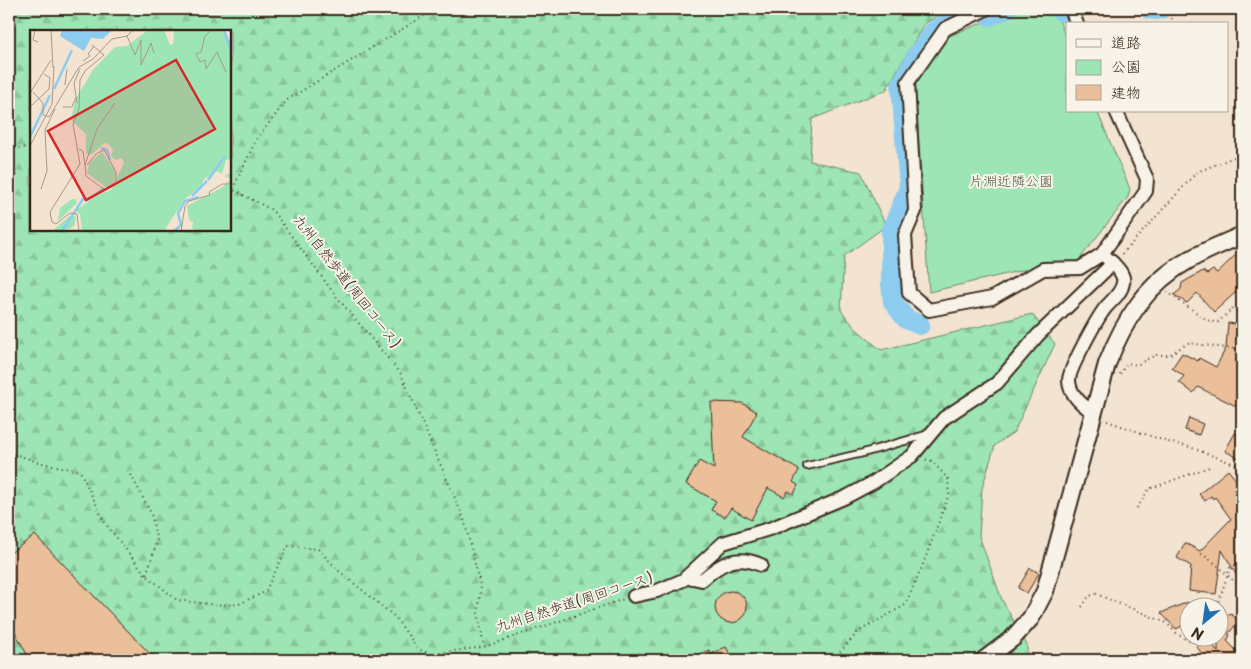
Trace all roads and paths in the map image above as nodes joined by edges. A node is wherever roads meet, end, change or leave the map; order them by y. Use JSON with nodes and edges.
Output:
{"nodes":[{"id":1,"x":435,"y":9,"type":"edge"},
{"id":2,"x":928,"y":9,"type":"edge"},
{"id":3,"x":946,"y":9,"type":"edge"},
{"id":4,"x":986,"y":9,"type":"edge"},
{"id":5,"x":1071,"y":9,"type":"edge"},
{"id":6,"x":1168,"y":9,"type":"edge"},
{"id":7,"x":1076,"y":22,"type":"edge"},
{"id":8,"x":1173,"y":22,"type":"edge"},
{"id":9,"x":1116,"y":112,"type":"edge"},
{"id":10,"x":30,"y":146,"type":"edge"},
{"id":11,"x":9,"y":147,"type":"edge"},
{"id":12,"x":1242,"y":154,"type":"edge"},
{"id":13,"x":231,"y":189,"type":"edge"},
{"id":14,"x":1242,"y":235,"type":"edge"},
{"id":15,"x":1102,"y":254,"type":"junction"},
{"id":16,"x":1113,"y":263,"type":"junction"},
{"id":17,"x":1161,"y":279,"type":"junction"},
{"id":18,"x":1242,"y":306,"type":"edge"},
{"id":19,"x":1242,"y":350,"type":"edge"},
{"id":20,"x":1118,"y":377,"type":"dead end"},
{"id":21,"x":1100,"y":417,"type":"junction"},
{"id":22,"x":932,"y":432,"type":"junction"},
{"id":23,"x":9,"y":452,"type":"edge"},
{"id":24,"x":912,"y":456,"type":"junction"},
{"id":25,"x":807,"y":466,"type":"dead end"},
{"id":26,"x":1212,"y":466,"type":"dead end"},
{"id":27,"x":1242,"y":467,"type":"edge"},
{"id":28,"x":131,"y":475,"type":"dead end"},
{"id":29,"x":1137,"y":508,"type":"dead end"},
{"id":30,"x":1201,"y":554,"type":"dead end"},
{"id":31,"x":1242,"y":562,"type":"edge"},
{"id":32,"x":761,"y":565,"type":"dead end"},
{"id":33,"x":1228,"y":574,"type":"junction"},
{"id":34,"x":146,"y":575,"type":"junction"},
{"id":35,"x":688,"y":576,"type":"junction"},
{"id":36,"x":1242,"y":587,"type":"edge"},
{"id":37,"x":634,"y":596,"type":"joint"},
{"id":38,"x":1220,"y":596,"type":"edge"},
{"id":39,"x":1082,"y":607,"type":"dead end"},
{"id":40,"x":1178,"y":635,"type":"edge"},
{"id":41,"x":484,"y":647,"type":"junction"},
{"id":42,"x":834,"y":660,"type":"edge"},
{"id":43,"x":984,"y":660,"type":"edge"}],
"edges":[{"from":1,"to":13,"type":"path"},
{"from":2,"to":3,"type":"path"},
{"from":4,"to":15,"type":"street"},
{"from":5,"to":7,"type":"street"},
{"from":6,"to":8,"type":"path"},
{"from":9,"to":15,"type":"street"},
{"from":10,"to":11,"type":"path"},
{"from":12,"to":16,"type":"path"},
{"from":13,"to":41,"type":"path","name":"九州自然歩道(周回コース)"},
{"from":14,"to":17,"type":"street"},
{"from":15,"to":16,"type":"street"},
{"from":16,"to":21,"type":"street"},
{"from":16,"to":22,"type":"street","name":"九州自然歩道(周回コース)"},
{"from":17,"to":18,"type":"path"},
{"from":17,"to":21,"type":"street"},
{"from":19,"to":20,"type":"path"},
{"from":21,"to":27,"type":"path"},
{"from":21,"to":43,"type":"street"},
{"from":22,"to":24,"type":"street","name":"九州自然歩道(周回コース)"},
{"from":22,"to":25,"type":"lane"},
{"from":23,"to":34,"type":"path"},
{"from":24,"to":35,"type":"street","name":"九州自然歩道(周回コース)"},
{"from":24,"to":42,"type":"path"},
{"from":26,"to":29,"type":"path"},
{"from":28,"to":34,"type":"path"},
{"from":30,"to":33,"type":"path"},
{"from":31,"to":33,"type":"path"},
{"from":32,"to":35,"type":"street"},
{"from":33,"to":36,"type":"path"},
{"from":33,"to":38,"type":"path"},
{"from":34,"to":41,"type":"path"},
{"from":35,"to":37,"type":"street","name":"九州自然歩道(周回コース)"},
{"from":37,"to":41,"type":"path","name":"九州自然歩道(周回コース)"},
{"from":39,"to":40,"type":"path"}]}
